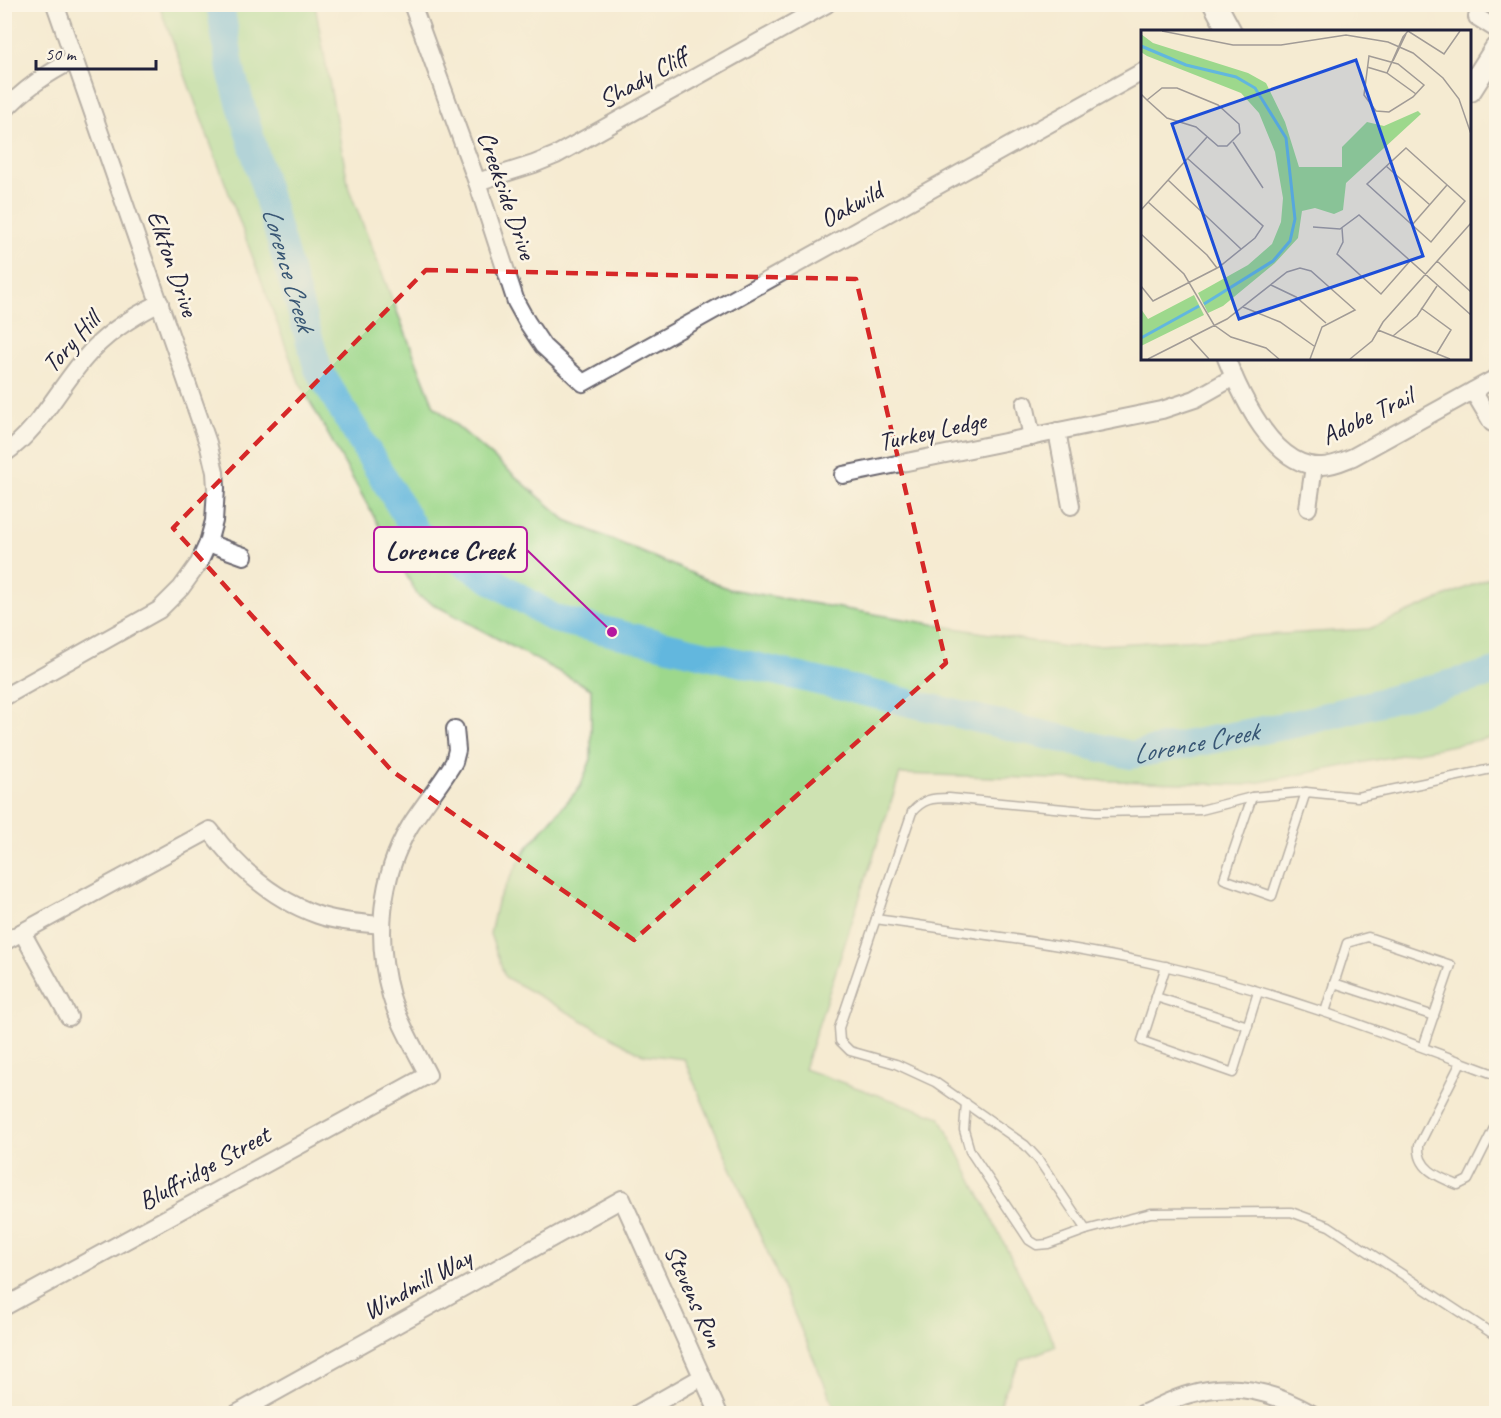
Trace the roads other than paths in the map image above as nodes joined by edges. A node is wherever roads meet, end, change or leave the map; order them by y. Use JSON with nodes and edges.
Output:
{"nodes":[{"id":1,"x":55,"y":4,"type":"edge"},
{"id":2,"x":412,"y":4,"type":"edge"},
{"id":3,"x":827,"y":4,"type":"edge"},
{"id":4,"x":1215,"y":4,"type":"edge"},
{"id":5,"x":1477,"y":17,"type":"dead end"},
{"id":6,"x":1224,"y":29,"type":"edge"},
{"id":7,"x":1497,"y":29,"type":"edge"},
{"id":8,"x":1497,"y":49,"type":"edge"},
{"id":9,"x":74,"y":60,"type":"junction"},
{"id":10,"x":1141,"y":73,"type":"edge"},
{"id":11,"x":1471,"y":88,"type":"edge"},
{"id":12,"x":4,"y":111,"type":"edge"},
{"id":13,"x":477,"y":182,"type":"junction"},
{"id":14,"x":160,"y":303,"type":"junction"},
{"id":15,"x":1227,"y":360,"type":"edge"},
{"id":16,"x":1233,"y":377,"type":"junction"},
{"id":17,"x":1497,"y":378,"type":"edge"},
{"id":18,"x":583,"y":383,"type":"joint"},
{"id":19,"x":1473,"y":391,"type":"junction"},
{"id":20,"x":1024,"y":404,"type":"dead end"},
{"id":21,"x":1492,"y":423,"type":"dead end"},
{"id":22,"x":1057,"y":431,"type":"junction"},
{"id":23,"x":1032,"y":437,"type":"junction"},
{"id":24,"x":4,"y":454,"type":"edge"},
{"id":25,"x":1314,"y":466,"type":"junction"},
{"id":26,"x":843,"y":476,"type":"dead end"},
{"id":27,"x":1071,"y":506,"type":"dead end"},
{"id":28,"x":1308,"y":508,"type":"dead end"},
{"id":29,"x":208,"y":543,"type":"junction"},
{"id":30,"x":244,"y":556,"type":"dead end"},
{"id":31,"x":4,"y":697,"type":"edge"},
{"id":32,"x":455,"y":729,"type":"dead end"},
{"id":33,"x":1497,"y":768,"type":"edge"},
{"id":34,"x":1306,"y":792,"type":"junction"},
{"id":35,"x":1252,"y":797,"type":"junction"},
{"id":36,"x":876,"y":919,"type":"junction"},
{"id":37,"x":382,"y":925,"type":"junction"},
{"id":38,"x":22,"y":932,"type":"junction"},
{"id":39,"x":4,"y":942,"type":"edge"},
{"id":40,"x":1166,"y":966,"type":"junction"},
{"id":41,"x":1334,"y":983,"type":"junction"},
{"id":42,"x":1258,"y":992,"type":"junction"},
{"id":43,"x":1156,"y":997,"type":"junction"},
{"id":44,"x":1325,"y":1012,"type":"junction"},
{"id":45,"x":1434,"y":1016,"type":"junction"},
{"id":46,"x":69,"y":1017,"type":"dead end"},
{"id":47,"x":1248,"y":1026,"type":"junction"},
{"id":48,"x":1423,"y":1047,"type":"junction"},
{"id":49,"x":1461,"y":1062,"type":"junction"},
{"id":50,"x":1497,"y":1075,"type":"edge"},
{"id":51,"x":966,"y":1103,"type":"junction"},
{"id":52,"x":1497,"y":1124,"type":"edge"},
{"id":53,"x":622,"y":1198,"type":"joint"},
{"id":54,"x":1086,"y":1230,"type":"junction"},
{"id":55,"x":4,"y":1307,"type":"edge"},
{"id":56,"x":1497,"y":1336,"type":"edge"},
{"id":57,"x":702,"y":1377,"type":"junction"},
{"id":58,"x":238,"y":1413,"type":"edge"},
{"id":59,"x":637,"y":1413,"type":"edge"},
{"id":60,"x":719,"y":1413,"type":"edge"},
{"id":61,"x":1142,"y":1413,"type":"edge"},
{"id":62,"x":1312,"y":1413,"type":"edge"}],
"edges":[{"from":1,"to":9,"type":"street","name":"Elkton Drive"},
{"from":2,"to":13,"type":"street","name":"Creekside Drive"},
{"from":3,"to":13,"type":"street","name":"Shady Cliff"},
{"from":4,"to":6,"type":"street"},
{"from":5,"to":7,"type":"street"},
{"from":8,"to":11,"type":"street"},
{"from":9,"to":12,"type":"street"},
{"from":9,"to":14,"type":"street","name":"Elkton Drive"},
{"from":10,"to":18,"type":"street","name":"Oakwild"},
{"from":13,"to":18,"type":"street","name":"Creekside Drive"},
{"from":14,"to":24,"type":"street","name":"Tory Hill"},
{"from":14,"to":29,"type":"street","name":"Elkton Drive"},
{"from":15,"to":16,"type":"street","name":"Adobe Trail"},
{"from":16,"to":22,"type":"street","name":"Turkey Ledge"},
{"from":16,"to":25,"type":"street","name":"Adobe Trail"},
{"from":17,"to":19,"type":"street","name":"Adobe Trail"},
{"from":19,"to":21,"type":"street"},
{"from":19,"to":25,"type":"street","name":"Adobe Trail"},
{"from":20,"to":23,"type":"street"},
{"from":22,"to":23,"type":"street","name":"Turkey Ledge"},
{"from":22,"to":27,"type":"street"},
{"from":23,"to":26,"type":"street","name":"Turkey Ledge"},
{"from":25,"to":28,"type":"street","name":"Adobe Trail"},
{"from":29,"to":30,"type":"street"},
{"from":29,"to":31,"type":"street","name":"Elkton Drive"},
{"from":32,"to":37,"type":"street"},
{"from":33,"to":34,"type":"lane"},
{"from":34,"to":35,"type":"lane"},
{"from":34,"to":35,"type":"lane"},
{"from":35,"to":36,"type":"lane"},
{"from":36,"to":40,"type":"lane"},
{"from":36,"to":51,"type":"lane"},
{"from":37,"to":38,"type":"street"},
{"from":37,"to":55,"type":"street","name":"Bluffridge Street"},
{"from":38,"to":39,"type":"street"},
{"from":38,"to":46,"type":"street"},
{"from":40,"to":42,"type":"lane"},
{"from":40,"to":43,"type":"lane"},
{"from":41,"to":44,"type":"lane"},
{"from":41,"to":45,"type":"lane"},
{"from":41,"to":45,"type":"lane"},
{"from":42,"to":44,"type":"lane"},
{"from":42,"to":47,"type":"lane"},
{"from":43,"to":47,"type":"lane"},
{"from":43,"to":47,"type":"lane"},
{"from":44,"to":48,"type":"lane"},
{"from":45,"to":48,"type":"lane"},
{"from":48,"to":49,"type":"lane"},
{"from":49,"to":50,"type":"lane"},
{"from":49,"to":52,"type":"lane"},
{"from":51,"to":54,"type":"lane"},
{"from":51,"to":54,"type":"lane"},
{"from":53,"to":57,"type":"street","name":"Stevens Run"},
{"from":53,"to":58,"type":"street","name":"Windmill Way"},
{"from":54,"to":56,"type":"lane"},
{"from":57,"to":59,"type":"street"},
{"from":57,"to":60,"type":"street","name":"Stevens Run"},
{"from":61,"to":62,"type":"street"}]}
